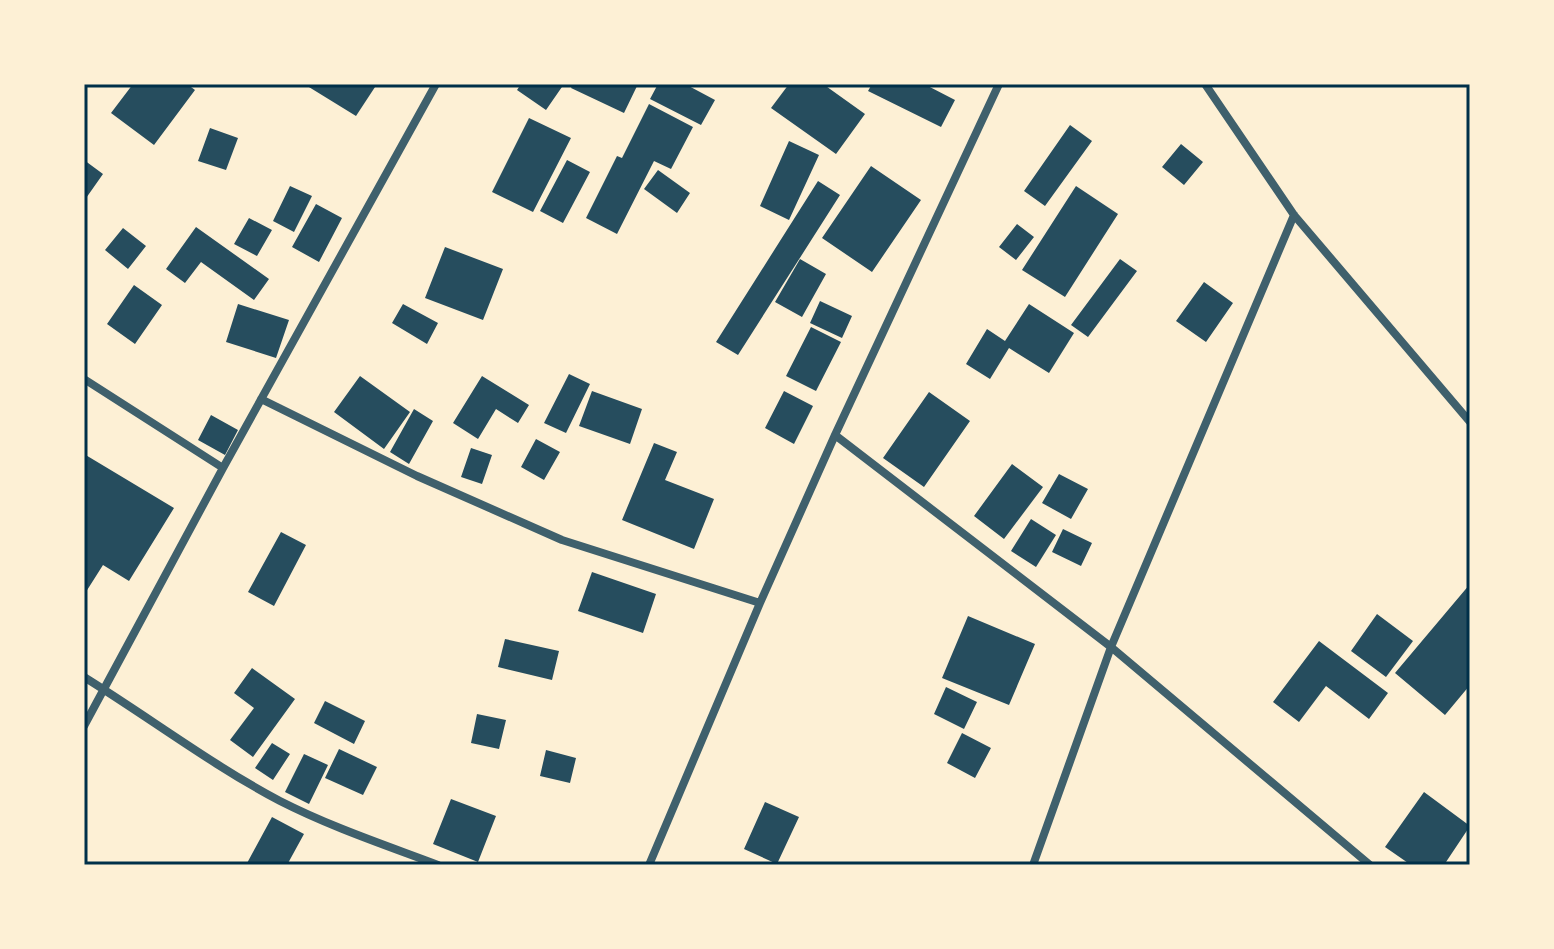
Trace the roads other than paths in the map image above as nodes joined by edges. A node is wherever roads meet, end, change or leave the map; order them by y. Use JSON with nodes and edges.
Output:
{"nodes":[{"id":1,"x":436,"y":84,"type":"edge"},
{"id":2,"x":999,"y":84,"type":"edge"},
{"id":3,"x":1205,"y":84,"type":"edge"},
{"id":4,"x":1294,"y":215,"type":"junction"},
{"id":5,"x":84,"y":379,"type":"edge"},
{"id":6,"x":261,"y":399,"type":"junction"},
{"id":7,"x":1470,"y":422,"type":"edge"},
{"id":8,"x":835,"y":435,"type":"junction"},
{"id":9,"x":223,"y":468,"type":"junction"},
{"id":10,"x":760,"y":603,"type":"junction"},
{"id":11,"x":1111,"y":647,"type":"junction"},
{"id":12,"x":84,"y":677,"type":"edge"},
{"id":13,"x":104,"y":689,"type":"junction"},
{"id":14,"x":84,"y":726,"type":"edge"},
{"id":15,"x":438,"y":865,"type":"edge"},
{"id":16,"x":649,"y":865,"type":"edge"},
{"id":17,"x":1033,"y":865,"type":"edge"},
{"id":18,"x":1370,"y":865,"type":"edge"}],
"edges":[{"from":1,"to":6,"type":"street"},
{"from":2,"to":8,"type":"street"},
{"from":3,"to":4,"type":"street"},
{"from":4,"to":7,"type":"street"},
{"from":4,"to":11,"type":"street"},
{"from":5,"to":9,"type":"street"},
{"from":6,"to":9,"type":"street"},
{"from":6,"to":10,"type":"street"},
{"from":8,"to":10,"type":"street"},
{"from":8,"to":11,"type":"street"},
{"from":9,"to":13,"type":"street"},
{"from":10,"to":16,"type":"street"},
{"from":11,"to":17,"type":"street"},
{"from":11,"to":18,"type":"street"},
{"from":12,"to":13,"type":"street"},
{"from":13,"to":14,"type":"street"},
{"from":13,"to":15,"type":"street"}]}
